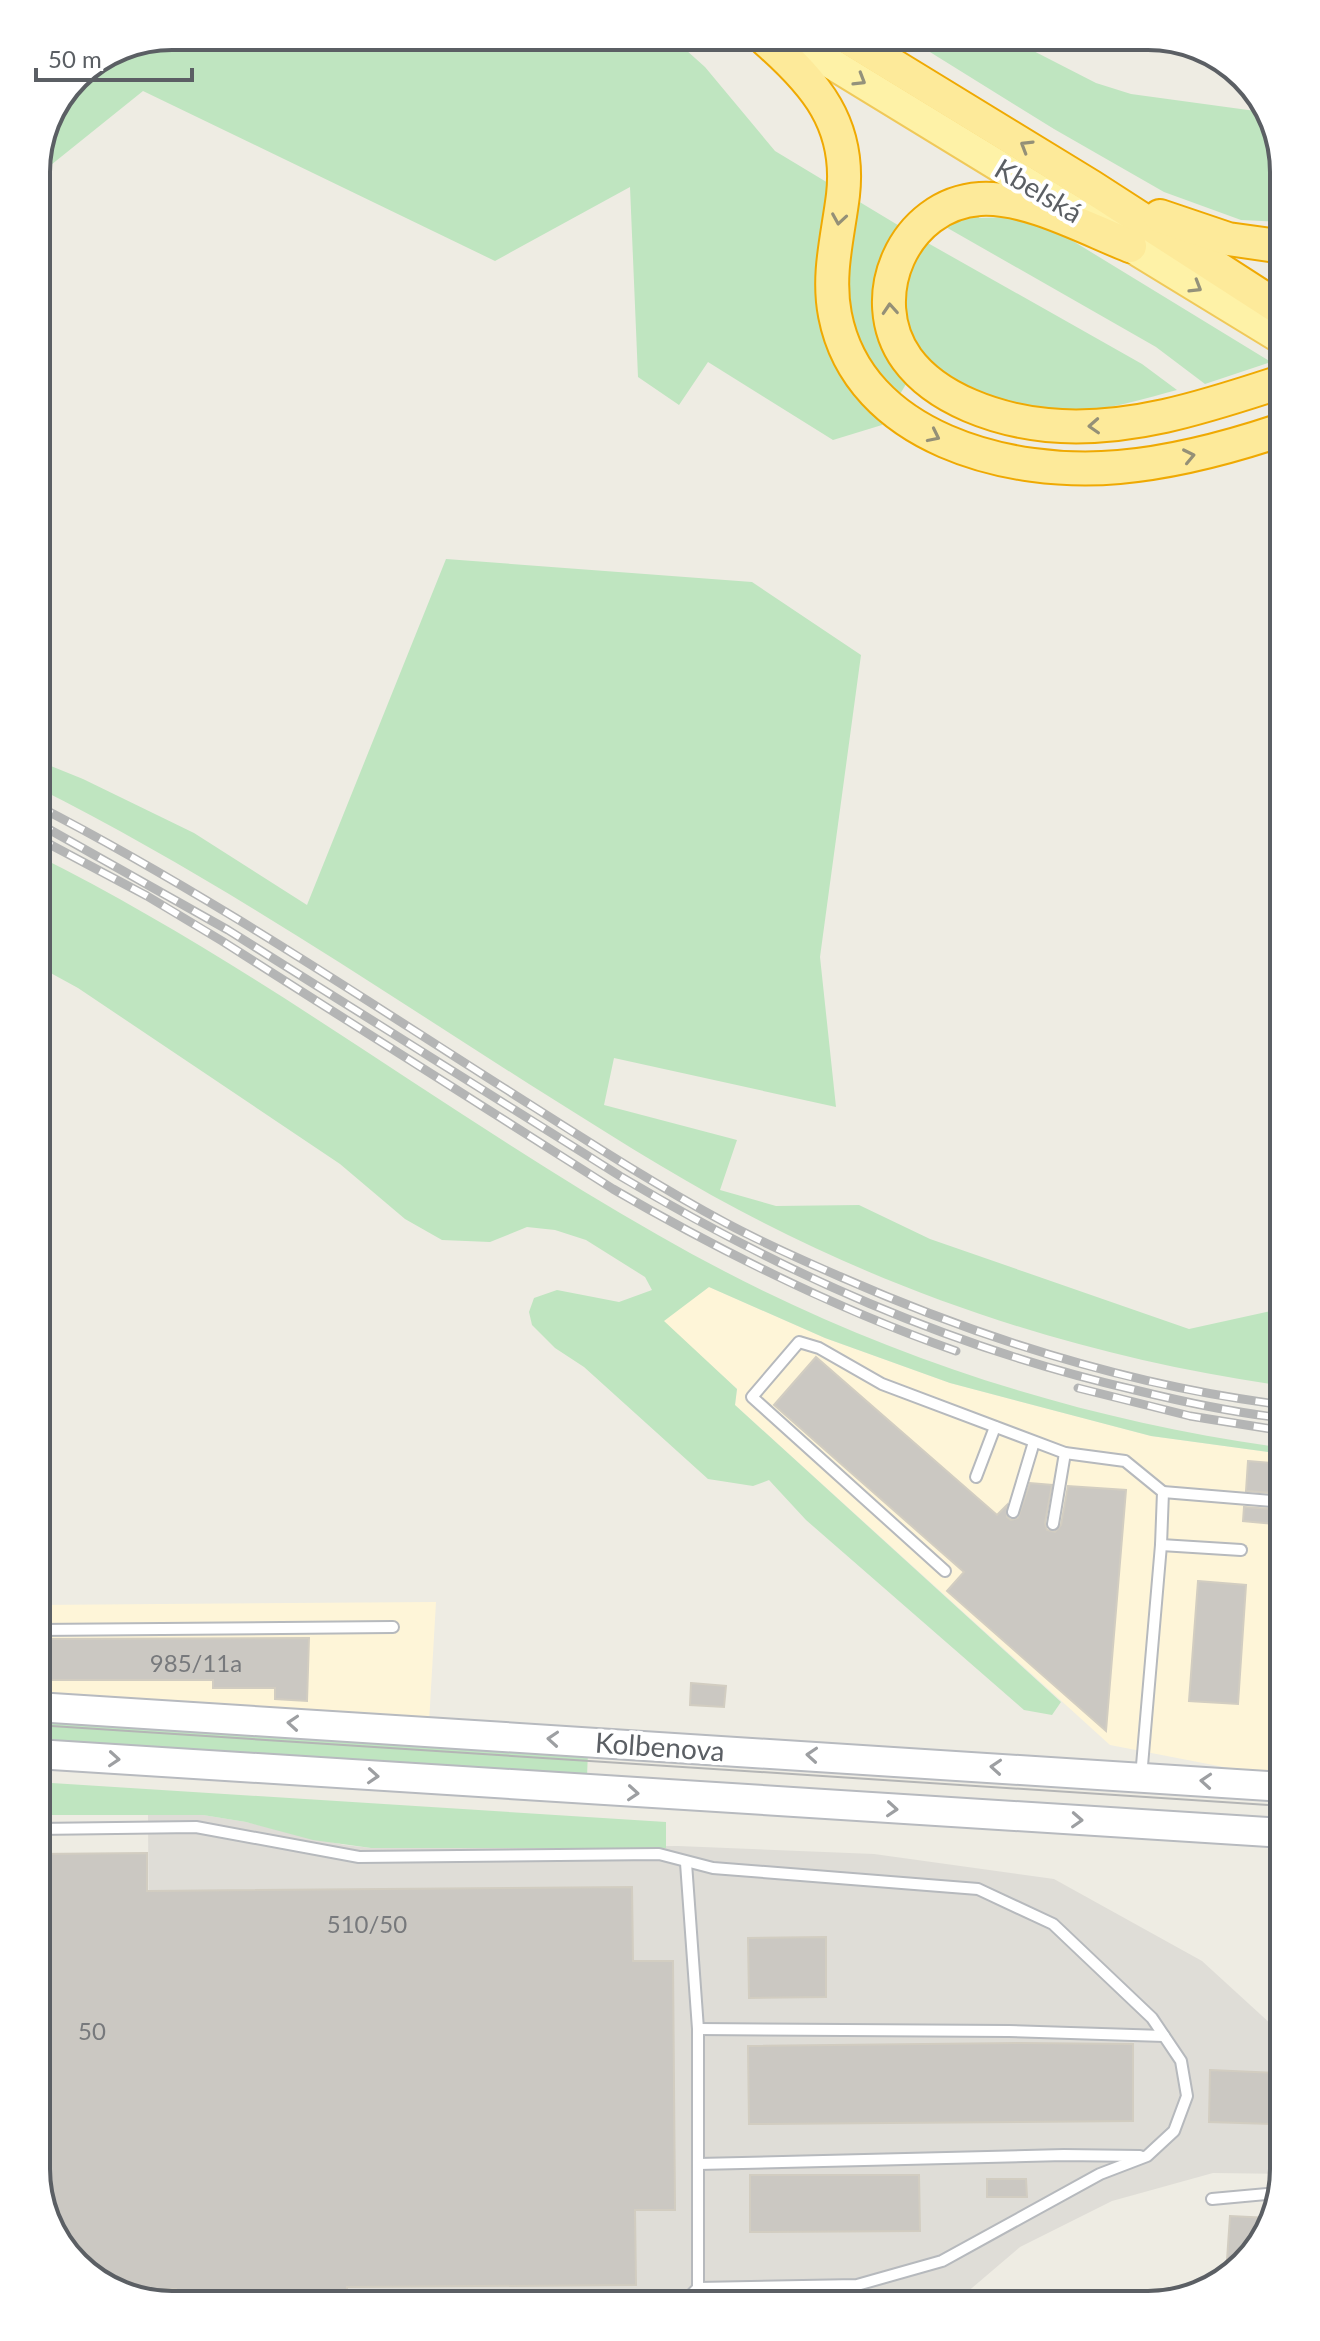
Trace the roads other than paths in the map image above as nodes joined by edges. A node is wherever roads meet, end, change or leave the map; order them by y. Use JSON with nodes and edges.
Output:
{"nodes":[{"id":1,"x":776,"y":50,"type":"edge"},
{"id":2,"x":809,"y":50,"type":"edge"},
{"id":3,"x":868,"y":50,"type":"edge"},
{"id":4,"x":1092,"y":187,"type":"junction"},
{"id":5,"x":1130,"y":246,"type":"junction"},
{"id":6,"x":1270,"y":246,"type":"edge"},
{"id":7,"x":1270,"y":302,"type":"edge"},
{"id":8,"x":1270,"y":331,"type":"edge"},
{"id":9,"x":1270,"y":386,"type":"edge"},
{"id":10,"x":1270,"y":434,"type":"edge"},
{"id":11,"x":995,"y":1427,"type":"junction"},
{"id":12,"x":1034,"y":1442,"type":"junction"},
{"id":13,"x":1065,"y":1453,"type":"junction"},
{"id":14,"x":976,"y":1477,"type":"dead end"},
{"id":15,"x":1163,"y":1492,"type":"junction"},
{"id":16,"x":1270,"y":1501,"type":"edge"},
{"id":17,"x":1013,"y":1512,"type":"dead end"},
{"id":18,"x":1053,"y":1524,"type":"dead end"},
{"id":19,"x":1161,"y":1545,"type":"junction"},
{"id":20,"x":1241,"y":1550,"type":"dead end"},
{"id":21,"x":945,"y":1571,"type":"dead end"},
{"id":22,"x":393,"y":1627,"type":"dead end"},
{"id":23,"x":50,"y":1630,"type":"edge"},
{"id":24,"x":50,"y":1708,"type":"edge"},
{"id":25,"x":50,"y":1755,"type":"edge"},
{"id":26,"x":1141,"y":1777,"type":"junction"},
{"id":27,"x":1270,"y":1786,"type":"edge"},
{"id":28,"x":50,"y":1829,"type":"edge"},
{"id":29,"x":1270,"y":1832,"type":"edge"},
{"id":30,"x":686,"y":1863,"type":"junction"},
{"id":31,"x":698,"y":2029,"type":"junction"},
{"id":32,"x":1164,"y":2036,"type":"junction"},
{"id":33,"x":1147,"y":2156,"type":"junction"},
{"id":34,"x":698,"y":2164,"type":"junction"},
{"id":35,"x":1267,"y":2194,"type":"edge"},
{"id":36,"x":1212,"y":2199,"type":"dead end"},
{"id":37,"x":698,"y":2288,"type":"junction"},
{"id":38,"x":695,"y":2291,"type":"edge"}],
"edges":[{"from":1,"to":10,"type":"highway","one_way":true},
{"from":2,"to":5,"type":"main road","name":"Kbelská","one_way":true},
{"from":4,"to":3,"type":"highway","name":"Kbelská","one_way":true},
{"from":4,"to":6,"type":"highway"},
{"from":4,"to":7,"type":"highway","name":"Kbelská"},
{"from":5,"to":8,"type":"main road","name":"Kbelská","one_way":true},
{"from":9,"to":5,"type":"highway","one_way":true},
{"from":11,"to":12,"type":"lane"},
{"from":11,"to":14,"type":"lane"},
{"from":11,"to":21,"type":"lane"},
{"from":12,"to":13,"type":"lane"},
{"from":12,"to":17,"type":"lane"},
{"from":13,"to":15,"type":"lane"},
{"from":13,"to":18,"type":"lane"},
{"from":15,"to":16,"type":"lane"},
{"from":15,"to":19,"type":"lane"},
{"from":19,"to":20,"type":"lane"},
{"from":19,"to":26,"type":"lane"},
{"from":22,"to":23,"type":"lane"},
{"from":26,"to":24,"type":"main road","name":"Kolbenova","one_way":true},
{"from":25,"to":29,"type":"main road","name":"Kolbenova","one_way":true},
{"from":27,"to":26,"type":"main road","name":"Kolbenova","one_way":true},
{"from":28,"to":30,"type":"lane"},
{"from":30,"to":31,"type":"lane"},
{"from":30,"to":32,"type":"lane"},
{"from":31,"to":32,"type":"lane"},
{"from":31,"to":34,"type":"lane"},
{"from":32,"to":33,"type":"lane"},
{"from":33,"to":34,"type":"lane"},
{"from":33,"to":37,"type":"lane"},
{"from":34,"to":37,"type":"lane"},
{"from":35,"to":36,"type":"lane"},
{"from":37,"to":38,"type":"lane"}]}
